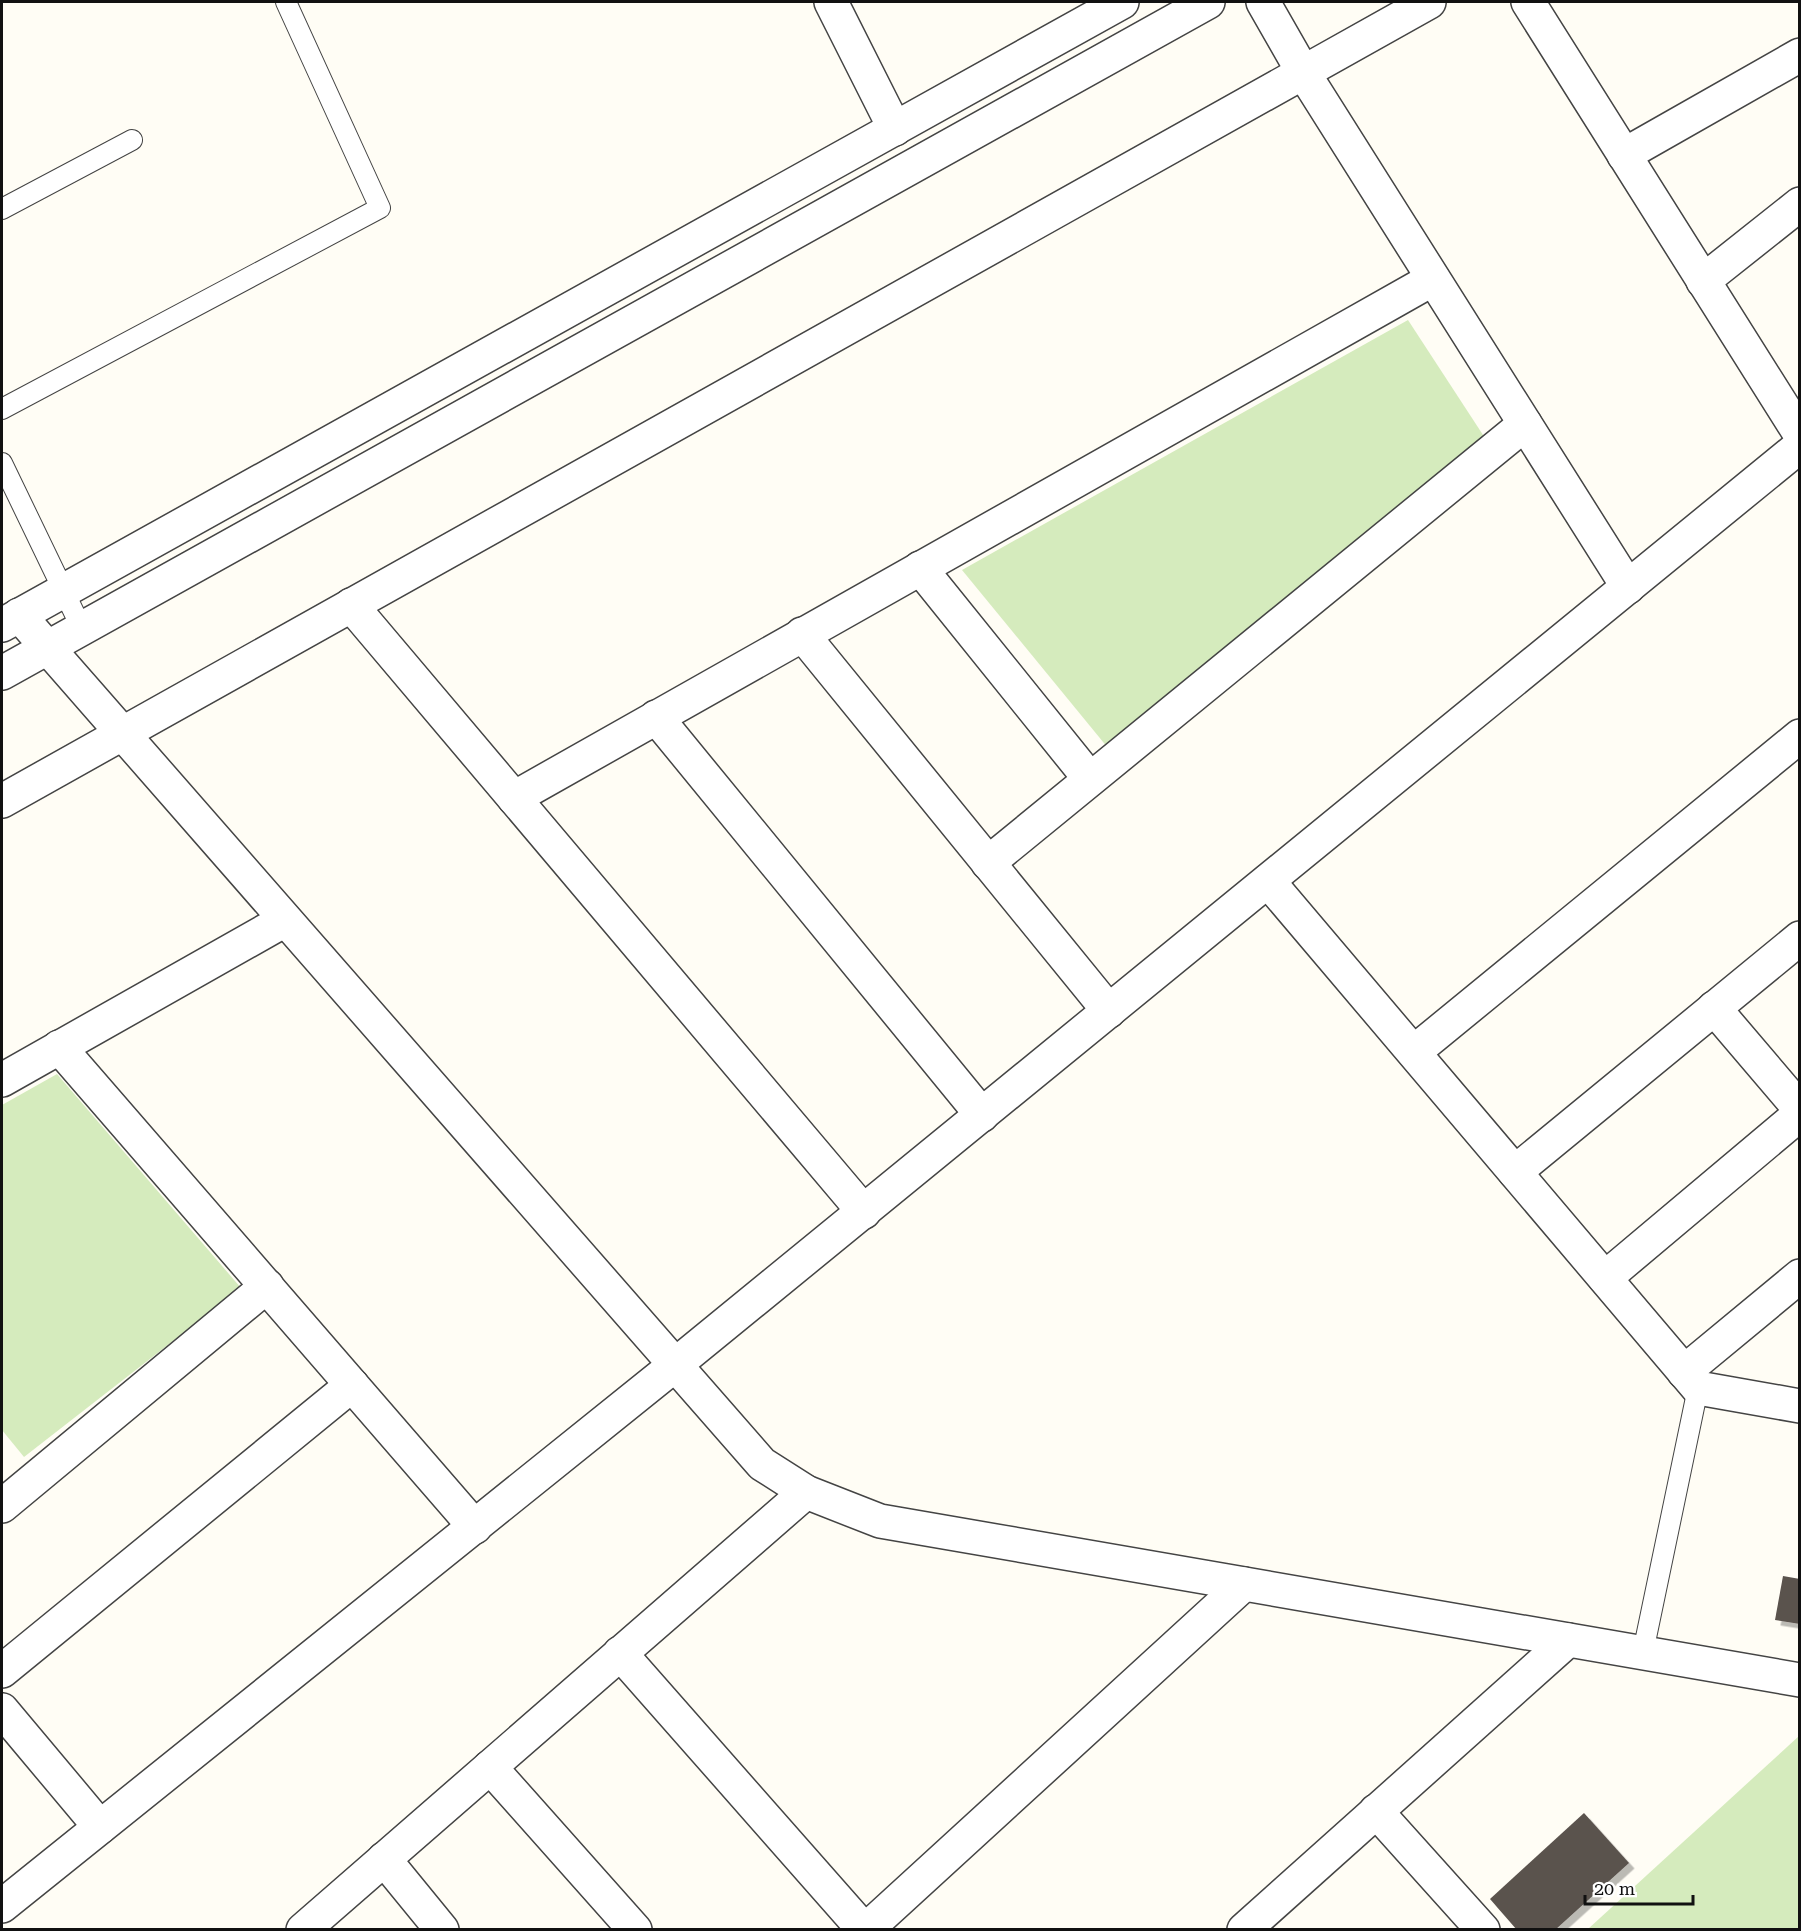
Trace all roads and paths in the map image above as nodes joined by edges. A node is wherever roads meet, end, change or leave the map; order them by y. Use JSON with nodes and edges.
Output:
{"nodes":[{"id":1,"x":286,"y":2,"type":"edge"},
{"id":2,"x":831,"y":2,"type":"edge"},
{"id":3,"x":1122,"y":2,"type":"edge"},
{"id":4,"x":1208,"y":2,"type":"edge"},
{"id":5,"x":1263,"y":2,"type":"edge"},
{"id":6,"x":1429,"y":2,"type":"edge"},
{"id":7,"x":1528,"y":2,"type":"edge"},
{"id":8,"x":1800,"y":55,"type":"edge"},
{"id":9,"x":1303,"y":72,"type":"junction"},
{"id":10,"x":895,"y":129,"type":"junction"},
{"id":11,"x":132,"y":140,"type":"dead end"},
{"id":12,"x":1624,"y":155,"type":"junction"},
{"id":13,"x":1800,"y":204,"type":"edge"},
{"id":14,"x":2,"y":209,"type":"edge"},
{"id":15,"x":1433,"y":279,"type":"junction"},
{"id":16,"x":1704,"y":281,"type":"junction"},
{"id":17,"x":2,"y":409,"type":"edge"},
{"id":18,"x":1525,"y":424,"type":"junction"},
{"id":19,"x":1800,"y":434,"type":"edge"},
{"id":20,"x":1800,"y":446,"type":"edge"},
{"id":21,"x":2,"y":464,"type":"edge"},
{"id":22,"x":920,"y":568,"type":"junction"},
{"id":23,"x":1628,"y":587,"type":"junction"},
{"id":24,"x":62,"y":591,"type":"junction"},
{"id":25,"x":351,"y":605,"type":"junction"},
{"id":26,"x":10,"y":620,"type":"edge"},
{"id":27,"x":82,"y":629,"type":"junction"},
{"id":28,"x":802,"y":634,"type":"junction"},
{"id":29,"x":47,"y":648,"type":"junction"},
{"id":30,"x":2,"y":673,"type":"edge"},
{"id":31,"x":656,"y":717,"type":"junction"},
{"id":32,"x":122,"y":733,"type":"junction"},
{"id":33,"x":1800,"y":736,"type":"edge"},
{"id":34,"x":1090,"y":779,"type":"junction"},
{"id":35,"x":514,"y":798,"type":"junction"},
{"id":36,"x":2,"y":801,"type":"edge"},
{"id":37,"x":988,"y":862,"type":"junction"},
{"id":38,"x":1268,"y":881,"type":"junction"},
{"id":39,"x":285,"y":920,"type":"junction"},
{"id":40,"x":1800,"y":938,"type":"edge"},
{"id":41,"x":1714,"y":1008,"type":"junction"},
{"id":42,"x":1109,"y":1011,"type":"junction"},
{"id":43,"x":59,"y":1047,"type":"junction"},
{"id":44,"x":1414,"y":1052,"type":"junction"},
{"id":45,"x":2,"y":1080,"type":"edge"},
{"id":46,"x":1800,"y":1109,"type":"edge"},
{"id":47,"x":1800,"y":1114,"type":"edge"},
{"id":48,"x":982,"y":1115,"type":"junction"},
{"id":49,"x":1515,"y":1172,"type":"junction"},
{"id":50,"x":864,"y":1212,"type":"junction"},
{"id":51,"x":1800,"y":1276,"type":"edge"},
{"id":52,"x":1605,"y":1278,"type":"junction"},
{"id":53,"x":267,"y":1286,"type":"junction"},
{"id":54,"x":675,"y":1365,"type":"junction"},
{"id":55,"x":1691,"y":1380,"type":"junction"},
{"id":56,"x":352,"y":1385,"type":"junction"},
{"id":57,"x":1800,"y":1406,"type":"edge"},
{"id":58,"x":6,"y":1491,"type":"edge"},
{"id":59,"x":806,"y":1492,"type":"junction"},
{"id":60,"x":475,"y":1527,"type":"junction"},
{"id":61,"x":1244,"y":1584,"type":"junction"},
{"id":62,"x":1568,"y":1640,"type":"junction"},
{"id":63,"x":1643,"y":1652,"type":"junction"},
{"id":64,"x":621,"y":1653,"type":"junction"},
{"id":65,"x":2,"y":1671,"type":"edge"},
{"id":66,"x":1800,"y":1680,"type":"edge"},
{"id":67,"x":2,"y":1710,"type":"edge"},
{"id":68,"x":490,"y":1767,"type":"junction"},
{"id":69,"x":1376,"y":1811,"type":"junction"},
{"id":70,"x":100,"y":1827,"type":"junction"},
{"id":71,"x":384,"y":1860,"type":"junction"},
{"id":72,"x":2,"y":1906,"type":"edge"},
{"id":73,"x":303,"y":1929,"type":"edge"},
{"id":74,"x":442,"y":1929,"type":"edge"},
{"id":75,"x":634,"y":1929,"type":"edge"},
{"id":76,"x":865,"y":1929,"type":"edge"},
{"id":77,"x":1244,"y":1929,"type":"edge"},
{"id":78,"x":1483,"y":1929,"type":"edge"}],
"edges":[{"from":1,"to":17,"type":"lane"},
{"from":2,"to":10,"type":"street"},
{"from":3,"to":10,"type":"street"},
{"from":4,"to":27,"type":"street"},
{"from":5,"to":9,"type":"street"},
{"from":6,"to":9,"type":"street"},
{"from":7,"to":12,"type":"street"},
{"from":8,"to":12,"type":"street"},
{"from":9,"to":15,"type":"street"},
{"from":9,"to":25,"type":"street"},
{"from":10,"to":24,"type":"street"},
{"from":11,"to":14,"type":"lane"},
{"from":12,"to":16,"type":"street"},
{"from":13,"to":16,"type":"street"},
{"from":15,"to":18,"type":"street"},
{"from":15,"to":22,"type":"street"},
{"from":16,"to":19,"type":"street"},
{"from":18,"to":23,"type":"street"},
{"from":18,"to":34,"type":"street"},
{"from":20,"to":23,"type":"street"},
{"from":21,"to":24,"type":"lane"},
{"from":22,"to":28,"type":"street"},
{"from":22,"to":34,"type":"street"},
{"from":23,"to":38,"type":"street"},
{"from":24,"to":26,"type":"street"},
{"from":24,"to":27,"type":"lane"},
{"from":25,"to":32,"type":"street"},
{"from":25,"to":35,"type":"street"},
{"from":26,"to":29,"type":"street"},
{"from":27,"to":29,"type":"street"},
{"from":28,"to":31,"type":"street"},
{"from":28,"to":37,"type":"street"},
{"from":29,"to":30,"type":"street"},
{"from":29,"to":32,"type":"street"},
{"from":31,"to":35,"type":"street"},
{"from":31,"to":48,"type":"street"},
{"from":32,"to":36,"type":"street"},
{"from":32,"to":39,"type":"street"},
{"from":33,"to":44,"type":"street"},
{"from":34,"to":37,"type":"street"},
{"from":35,"to":50,"type":"street"},
{"from":37,"to":42,"type":"street"},
{"from":38,"to":42,"type":"street"},
{"from":38,"to":44,"type":"street"},
{"from":39,"to":43,"type":"street"},
{"from":39,"to":54,"type":"street"},
{"from":40,"to":41,"type":"street"},
{"from":41,"to":46,"type":"street"},
{"from":41,"to":49,"type":"street"},
{"from":42,"to":48,"type":"street"},
{"from":43,"to":45,"type":"street"},
{"from":43,"to":53,"type":"street"},
{"from":44,"to":49,"type":"street"},
{"from":47,"to":52,"type":"street"},
{"from":48,"to":50,"type":"street"},
{"from":49,"to":52,"type":"street"},
{"from":50,"to":54,"type":"street"},
{"from":51,"to":55,"type":"street"},
{"from":52,"to":55,"type":"street"},
{"from":53,"to":56,"type":"street"},
{"from":53,"to":58,"type":"street"},
{"from":54,"to":59,"type":"street"},
{"from":54,"to":60,"type":"street"},
{"from":55,"to":57,"type":"street"},
{"from":55,"to":63,"type":"lane"},
{"from":56,"to":60,"type":"street"},
{"from":56,"to":65,"type":"street"},
{"from":59,"to":61,"type":"street"},
{"from":59,"to":64,"type":"street"},
{"from":60,"to":70,"type":"street"},
{"from":61,"to":62,"type":"street"},
{"from":61,"to":76,"type":"street"},
{"from":62,"to":63,"type":"street"},
{"from":62,"to":69,"type":"street"},
{"from":63,"to":66,"type":"street"},
{"from":64,"to":68,"type":"street"},
{"from":64,"to":76,"type":"street"},
{"from":67,"to":70,"type":"street"},
{"from":68,"to":71,"type":"street"},
{"from":68,"to":75,"type":"street"},
{"from":69,"to":77,"type":"street"},
{"from":69,"to":78,"type":"street"},
{"from":70,"to":72,"type":"street"},
{"from":71,"to":73,"type":"street"},
{"from":71,"to":74,"type":"street"}]}
